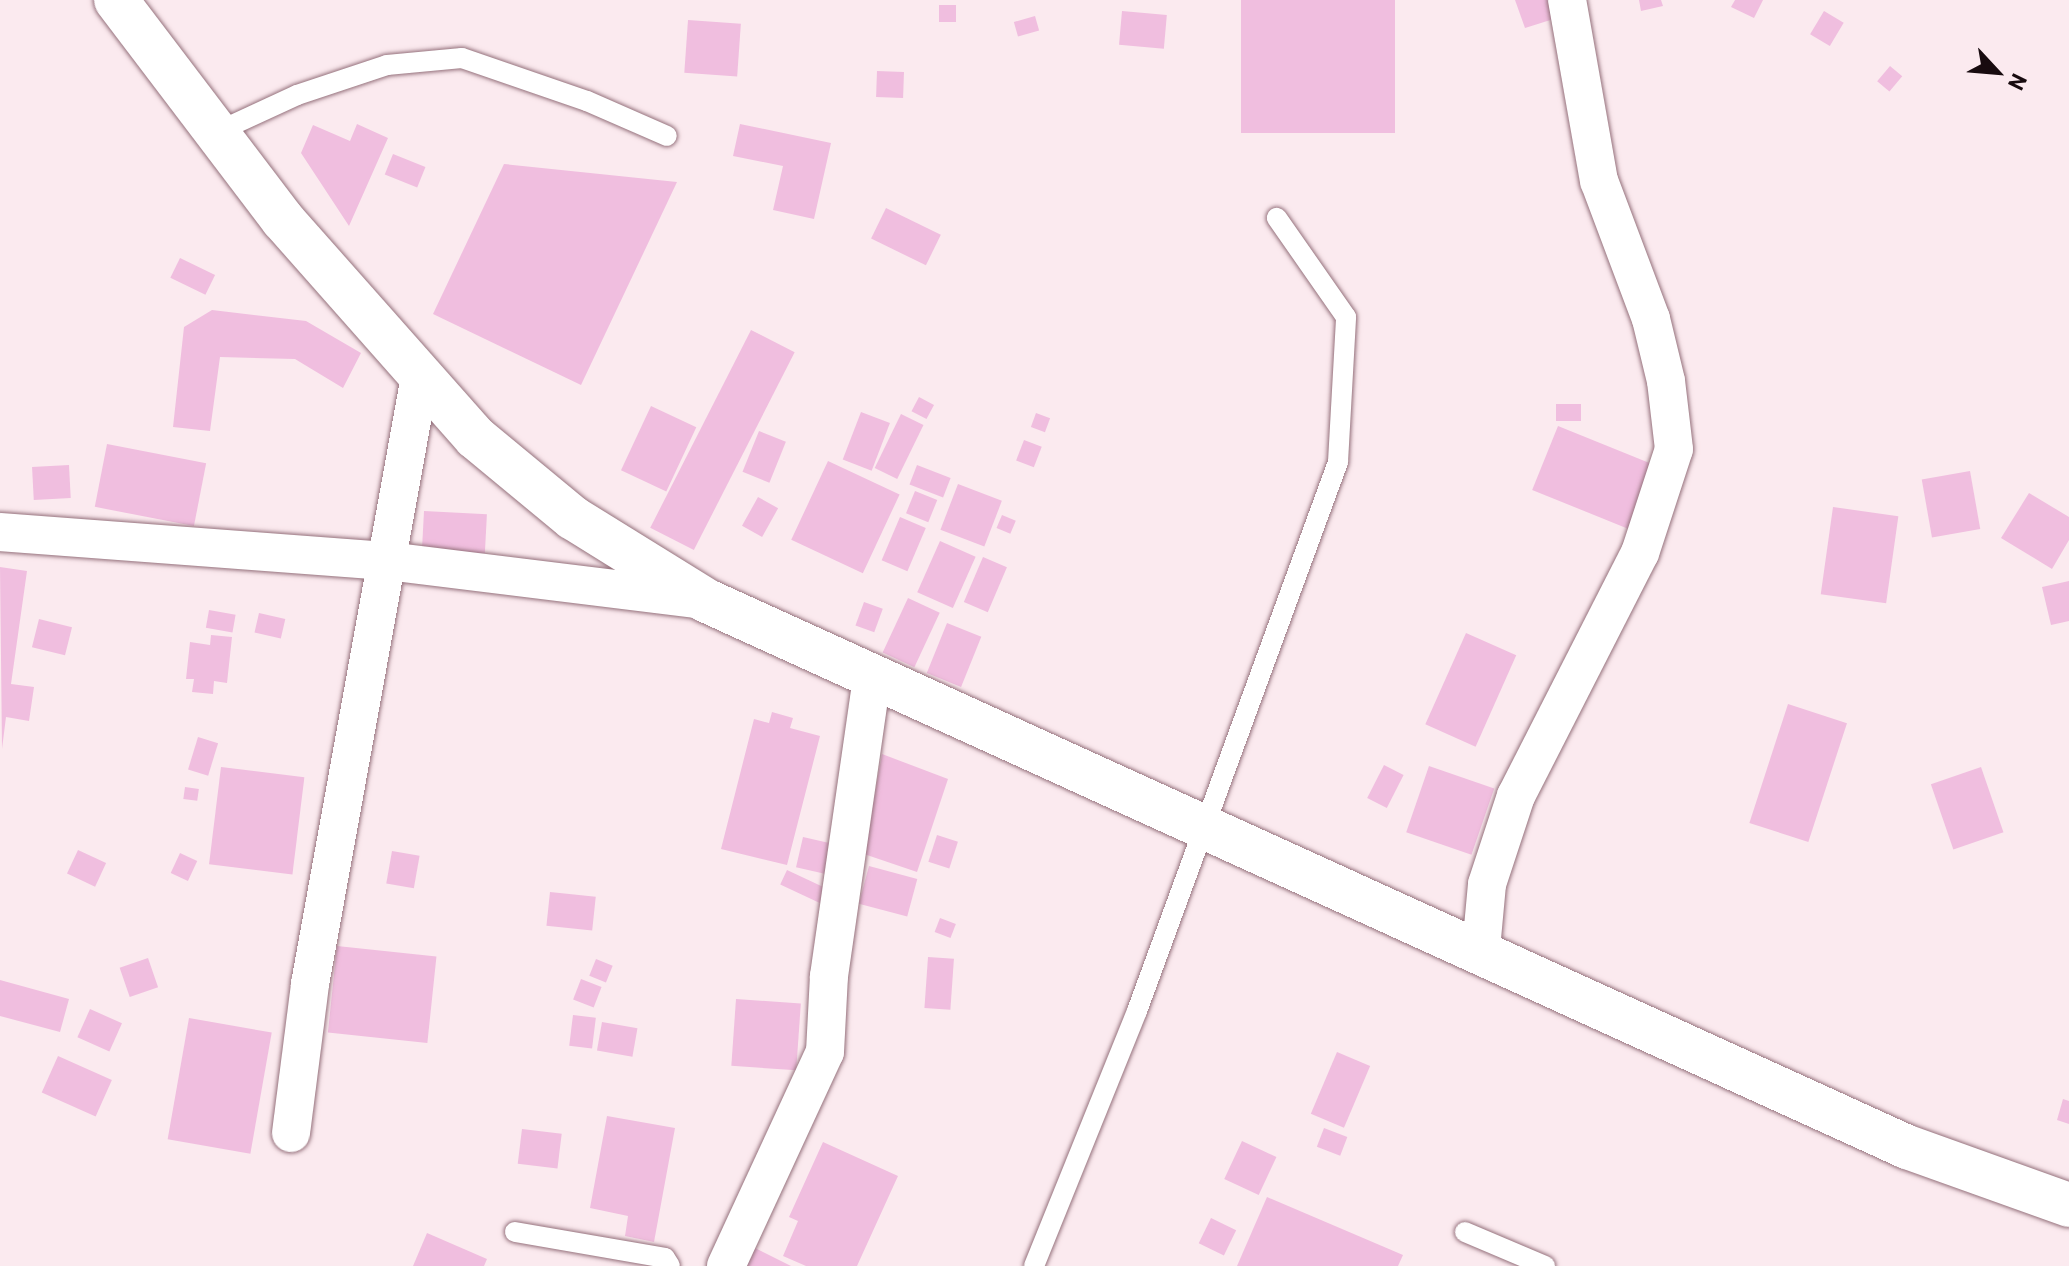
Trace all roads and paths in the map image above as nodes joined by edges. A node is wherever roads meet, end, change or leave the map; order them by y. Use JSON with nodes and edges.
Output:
{"nodes":[{"id":1,"x":116,"y":0,"type":"edge"},
{"id":2,"x":1567,"y":0,"type":"edge"},
{"id":3,"x":217,"y":132,"type":"junction"},
{"id":4,"x":667,"y":136,"type":"dead end"},
{"id":5,"x":1277,"y":218,"type":"dead end"},
{"id":6,"x":420,"y":376,"type":"junction"},
{"id":7,"x":0,"y":532,"type":"edge"},
{"id":8,"x":387,"y":561,"type":"junction"},
{"id":9,"x":705,"y":600,"type":"junction"},
{"id":10,"x":872,"y":676,"type":"junction"},
{"id":11,"x":1204,"y":827,"type":"junction"},
{"id":12,"x":1481,"y":949,"type":"junction"},
{"id":13,"x":291,"y":1133,"type":"dead end"},
{"id":14,"x":2069,"y":1205,"type":"edge"},
{"id":15,"x":515,"y":1232,"type":"dead end"},
{"id":16,"x":1465,"y":1232,"type":"dead end"},
{"id":17,"x":670,"y":1266,"type":"edge"},
{"id":18,"x":726,"y":1266,"type":"edge"},
{"id":19,"x":1034,"y":1266,"type":"edge"},
{"id":20,"x":1545,"y":1266,"type":"edge"}],
"edges":[{"from":1,"to":3,"type":"street"},
{"from":2,"to":12,"type":"street"},
{"from":3,"to":4,"type":"lane"},
{"from":3,"to":6,"type":"street"},
{"from":5,"to":11,"type":"lane"},
{"from":6,"to":8,"type":"street"},
{"from":6,"to":9,"type":"street"},
{"from":7,"to":8,"type":"street"},
{"from":8,"to":9,"type":"street"},
{"from":8,"to":13,"type":"street"},
{"from":9,"to":10,"type":"street"},
{"from":10,"to":11,"type":"street"},
{"from":10,"to":18,"type":"street"},
{"from":11,"to":12,"type":"street"},
{"from":11,"to":19,"type":"lane"},
{"from":12,"to":14,"type":"street"},
{"from":15,"to":17,"type":"lane"},
{"from":16,"to":20,"type":"lane"}]}
